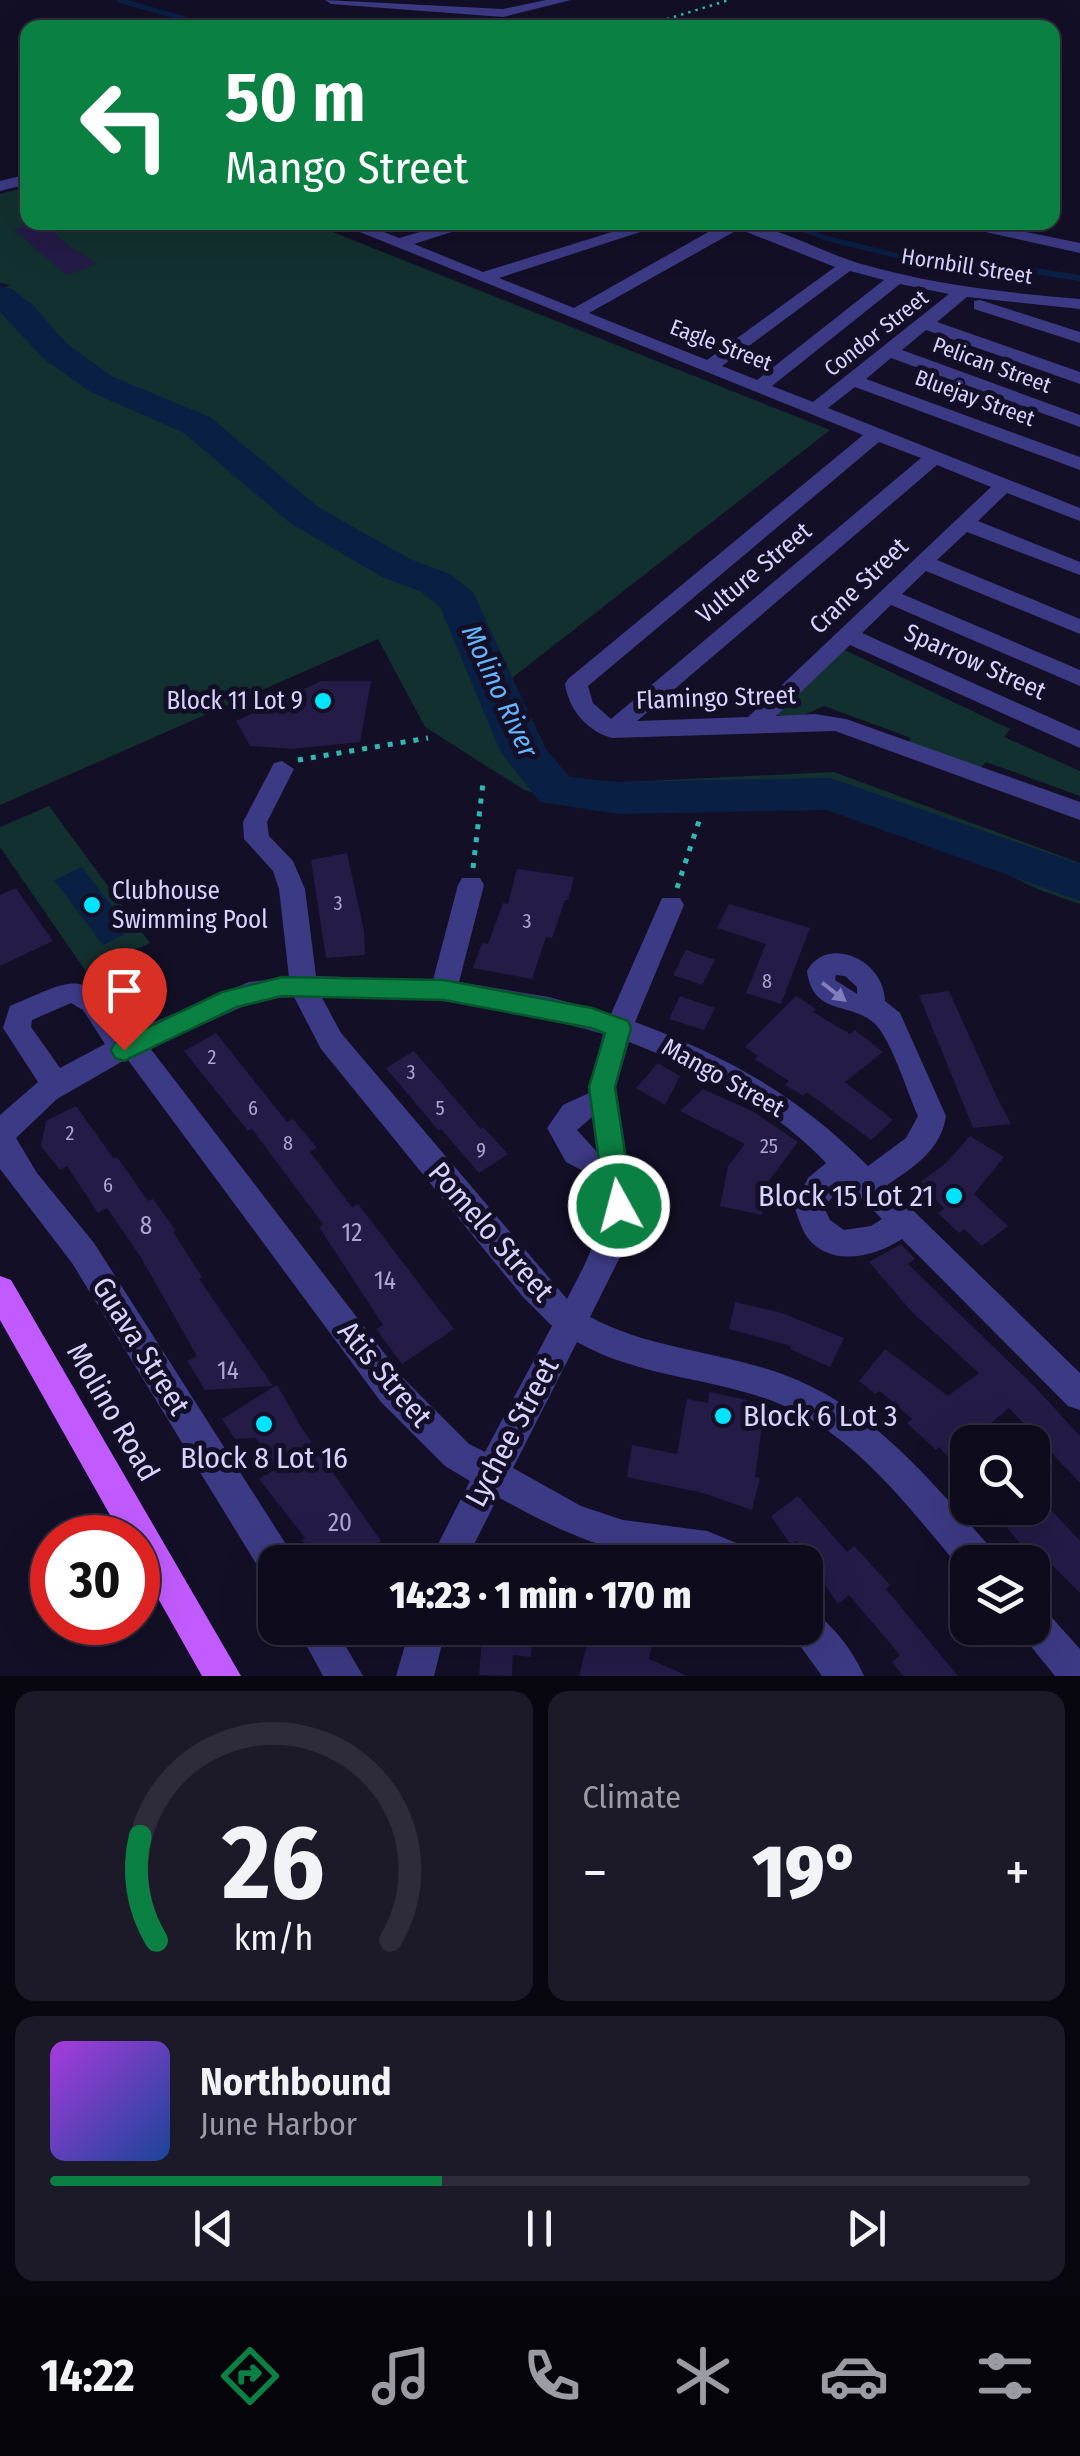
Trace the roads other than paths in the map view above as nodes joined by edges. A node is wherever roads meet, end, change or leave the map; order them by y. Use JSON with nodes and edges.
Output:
{"nodes":[{"id":1,"x":333,"y":0,"type":"edge"},
{"id":2,"x":565,"y":0,"type":"edge"},
{"id":3,"x":363,"y":230,"type":"edge"},
{"id":4,"x":447,"y":230,"type":"edge"},
{"id":5,"x":637,"y":230,"type":"edge"},
{"id":6,"x":724,"y":230,"type":"edge"},
{"id":7,"x":752,"y":230,"type":"edge"},
{"id":8,"x":989,"y":230,"type":"edge"},
{"id":9,"x":1027,"y":230,"type":"edge"},
{"id":10,"x":1080,"y":240,"type":"edge"},
{"id":11,"x":397,"y":244,"type":"junction"},
{"id":12,"x":1080,"y":248,"type":"edge"},
{"id":13,"x":848,"y":264,"type":"junction"},
{"id":14,"x":481,"y":278,"type":"junction"},
{"id":15,"x":898,"y":278,"type":"junction"},
{"id":16,"x":960,"y":295,"type":"junction"},
{"id":17,"x":1076,"y":305,"type":"edge"},
{"id":18,"x":573,"y":314,"type":"junction"},
{"id":19,"x":924,"y":323,"type":"junction"},
{"id":20,"x":1080,"y":338,"type":"edge"},
{"id":21,"x":888,"y":351,"type":"junction"},
{"id":22,"x":709,"y":367,"type":"junction"},
{"id":23,"x":1080,"y":378,"type":"edge"},
{"id":24,"x":852,"y":380,"type":"junction"},
{"id":25,"x":760,"y":387,"type":"junction"},
{"id":26,"x":816,"y":408,"type":"junction"},
{"id":27,"x":1080,"y":421,"type":"edge"},
{"id":28,"x":875,"y":435,"type":"junction"},
{"id":29,"x":933,"y":458,"type":"junction"},
{"id":30,"x":1080,"y":464,"type":"edge"},
{"id":31,"x":1004,"y":486,"type":"junction"},
{"id":32,"x":1080,"y":515,"type":"edge"},
{"id":33,"x":964,"y":523,"type":"junction"},
{"id":34,"x":923,"y":562,"type":"junction"},
{"id":35,"x":1080,"y":569,"type":"edge"},
{"id":36,"x":888,"y":596,"type":"junction"},
{"id":37,"x":1080,"y":627,"type":"edge"},
{"id":38,"x":847,"y":635,"type":"junction"},
{"id":39,"x":1080,"y":679,"type":"edge"},
{"id":40,"x":752,"y":726,"type":"junction"},
{"id":41,"x":612,"y":730,"type":"junction"},
{"id":42,"x":1080,"y":740,"type":"edge"},
{"id":43,"x":282,"y":769,"type":"road end"},
{"id":44,"x":1080,"y":811,"type":"edge"},
{"id":45,"x":471,"y":886,"type":"road end"},
{"id":46,"x":671,"y":905,"type":"road end"},
{"id":47,"x":303,"y":988,"type":"junction"},
{"id":48,"x":444,"y":990,"type":"junction"},
{"id":49,"x":872,"y":1005,"type":"dead end"},
{"id":50,"x":619,"y":1028,"type":"junction"},
{"id":51,"x":8,"y":1030,"type":"edge"},
{"id":52,"x":129,"y":1048,"type":"junction"},
{"id":53,"x":56,"y":1086,"type":"junction"},
{"id":54,"x":604,"y":1099,"type":"junction"},
{"id":55,"x":0,"y":1134,"type":"edge"},
{"id":56,"x":615,"y":1172,"type":"junction"},
{"id":57,"x":856,"y":1175,"type":"junction"},
{"id":58,"x":905,"y":1222,"type":"junction"},
{"id":59,"x":0,"y":1290,"type":"edge"},
{"id":60,"x":570,"y":1322,"type":"junction"},
{"id":61,"x":1080,"y":1395,"type":"edge"},
{"id":62,"x":488,"y":1475,"type":"junction"},
{"id":63,"x":265,"y":1545,"type":"edge"},
{"id":64,"x":454,"y":1545,"type":"edge"},
{"id":65,"x":685,"y":1545,"type":"edge"},
{"id":66,"x":964,"y":1545,"type":"edge"},
{"id":67,"x":1050,"y":1643,"type":"edge"},
{"id":68,"x":325,"y":1645,"type":"edge"},
{"id":69,"x":423,"y":1645,"type":"edge"},
{"id":70,"x":820,"y":1645,"type":"edge"},
{"id":71,"x":222,"y":1676,"type":"edge"},
{"id":72,"x":344,"y":1676,"type":"edge"},
{"id":73,"x":415,"y":1676,"type":"edge"},
{"id":74,"x":845,"y":1676,"type":"edge"},
{"id":75,"x":1080,"y":1676,"type":"edge"}],
"edges":[{"from":1,"to":2,"type":"street"},
{"from":3,"to":11,"type":"street","name":"Eagle Street"},
{"from":4,"to":11,"type":"street"},
{"from":5,"to":14,"type":"street"},
{"from":6,"to":18,"type":"street"},
{"from":7,"to":13,"type":"street","name":"Hornbill Street"},
{"from":8,"to":12,"type":"street"},
{"from":9,"to":10,"type":"street"},
{"from":11,"to":14,"type":"street","name":"Eagle Street"},
{"from":13,"to":15,"type":"street","name":"Hornbill Street"},
{"from":13,"to":22,"type":"street"},
{"from":14,"to":18,"type":"street","name":"Eagle Street"},
{"from":15,"to":16,"type":"street","name":"Hornbill Street"},
{"from":15,"to":25,"type":"street"},
{"from":16,"to":17,"type":"street","name":"Hornbill Street"},
{"from":16,"to":19,"type":"street","name":"Condor Street"},
{"from":16,"to":20,"type":"street"},
{"from":18,"to":22,"type":"street","name":"Eagle Street"},
{"from":19,"to":21,"type":"street","name":"Condor Street"},
{"from":19,"to":23,"type":"street"},
{"from":21,"to":24,"type":"street","name":"Condor Street"},
{"from":21,"to":27,"type":"street","name":"Pelican Street"},
{"from":22,"to":25,"type":"street","name":"Eagle Street"},
{"from":24,"to":26,"type":"street","name":"Condor Street"},
{"from":24,"to":30,"type":"street","name":"Bluejay Street"},
{"from":25,"to":26,"type":"street","name":"Eagle Street"},
{"from":26,"to":28,"type":"street","name":"Eagle Street"},
{"from":28,"to":29,"type":"street","name":"Eagle Street"},
{"from":28,"to":41,"type":"street","name":"Flamingo Street"},
{"from":29,"to":31,"type":"street","name":"Eagle Street"},
{"from":29,"to":41,"type":"street","name":"Vulture Street"},
{"from":31,"to":32,"type":"street","name":"Eagle Street"},
{"from":31,"to":33,"type":"street","name":"Crane Street"},
{"from":33,"to":34,"type":"street","name":"Crane Street"},
{"from":33,"to":35,"type":"street"},
{"from":34,"to":36,"type":"street","name":"Crane Street"},
{"from":34,"to":37,"type":"street"},
{"from":36,"to":38,"type":"street","name":"Crane Street"},
{"from":36,"to":39,"type":"street"},
{"from":38,"to":40,"type":"street","name":"Crane Street"},
{"from":38,"to":42,"type":"street","name":"Sparrow Street"},
{"from":40,"to":41,"type":"street","name":"Flamingo Street"},
{"from":40,"to":44,"type":"street","name":"Flamingo Street"},
{"from":43,"to":47,"type":"street","name":"Pomelo Street"},
{"from":45,"to":48,"type":"street"},
{"from":46,"to":50,"type":"street","name":"Lychee Street"},
{"from":47,"to":48,"type":"street","name":"Mango Street"},
{"from":47,"to":52,"type":"street","name":"Mango Street"},
{"from":47,"to":60,"type":"street","name":"Pomelo Street"},
{"from":48,"to":50,"type":"street","name":"Mango Street"},
{"from":49,"to":57,"type":"street"},
{"from":50,"to":54,"type":"street","name":"Lychee Street"},
{"from":50,"to":57,"type":"street","name":"Mango Street"},
{"from":51,"to":52,"type":"street","name":"Atis Street"},
{"from":51,"to":53,"type":"street"},
{"from":52,"to":53,"type":"street","name":"Mango Street"},
{"from":52,"to":62,"type":"street","name":"Atis Street"},
{"from":53,"to":55,"type":"street","name":"Mango Street"},
{"from":54,"to":56,"type":"street","name":"Lychee Street"},
{"from":54,"to":56,"type":"street"},
{"from":55,"to":63,"type":"street","name":"Guava Street"},
{"from":56,"to":60,"type":"street","name":"Lychee Street"},
{"from":57,"to":58,"type":"street","name":"Mango Street"},
{"from":57,"to":58,"type":"street"},
{"from":58,"to":61,"type":"street","name":"Mango Street"},
{"from":59,"to":71,"type":"main road","name":"Molino Road"},
{"from":60,"to":62,"type":"street","name":"Lychee Street"},
{"from":60,"to":66,"type":"street","name":"Pomelo Street"},
{"from":62,"to":64,"type":"street","name":"Lychee Street"},
{"from":62,"to":65,"type":"street","name":"Atis Street"},
{"from":67,"to":75,"type":"street"},
{"from":68,"to":72,"type":"street"},
{"from":69,"to":73,"type":"street"},
{"from":70,"to":74,"type":"street"}]}
